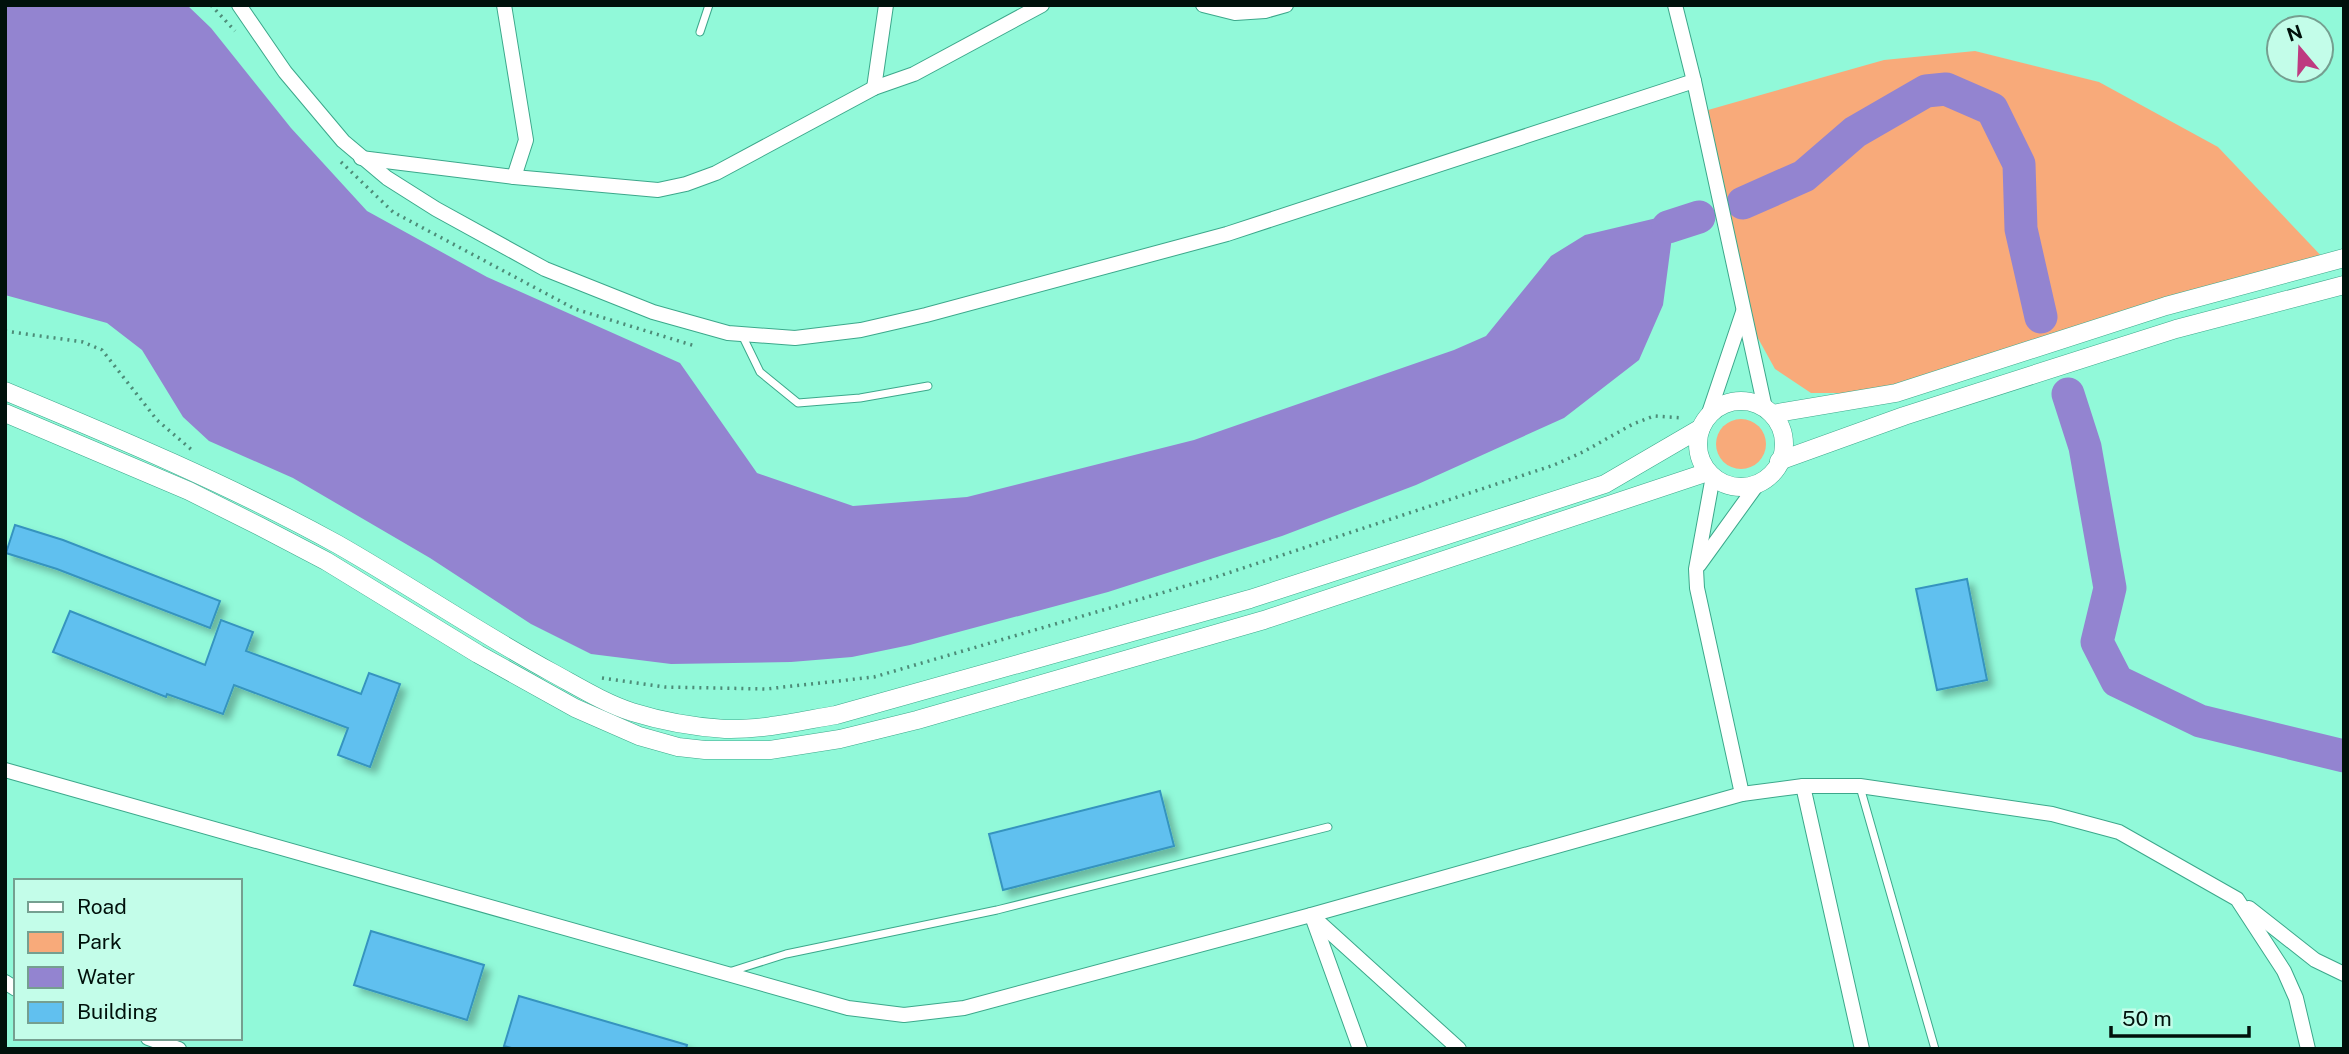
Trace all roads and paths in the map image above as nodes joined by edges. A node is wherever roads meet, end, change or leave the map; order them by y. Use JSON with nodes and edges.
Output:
{"nodes":[{"id":1,"x":239,"y":5,"type":"edge"},
{"id":2,"x":504,"y":5,"type":"edge"},
{"id":3,"x":709,"y":5,"type":"edge"},
{"id":4,"x":886,"y":5,"type":"edge"},
{"id":5,"x":1042,"y":5,"type":"edge"},
{"id":6,"x":1203,"y":5,"type":"edge"},
{"id":7,"x":1286,"y":5,"type":"edge"},
{"id":8,"x":1675,"y":5,"type":"edge"},
{"id":9,"x":700,"y":32,"type":"dead end"},
{"id":10,"x":1694,"y":81,"type":"junction"},
{"id":11,"x":874,"y":88,"type":"junction"},
{"id":12,"x":361,"y":158,"type":"junction"},
{"id":13,"x":514,"y":177,"type":"junction"},
{"id":14,"x":2344,"y":258,"type":"edge"},
{"id":15,"x":2344,"y":285,"type":"edge"},
{"id":16,"x":1743,"y":311,"type":"junction"},
{"id":17,"x":5,"y":331,"type":"edge"},
{"id":18,"x":742,"y":334,"type":"junction"},
{"id":19,"x":928,"y":386,"type":"dead end"},
{"id":20,"x":5,"y":391,"type":"edge"},
{"id":21,"x":1768,"y":411,"type":"junction"},
{"id":22,"x":5,"y":413,"type":"edge"},
{"id":23,"x":1704,"y":422,"type":"junction"},
{"id":24,"x":193,"y":452,"type":"dead end"},
{"id":25,"x":1780,"y":461,"type":"junction"},
{"id":26,"x":1711,"y":474,"type":"junction"},
{"id":27,"x":1759,"y":482,"type":"junction"},
{"id":28,"x":1696,"y":569,"type":"junction"},
{"id":29,"x":598,"y":677,"type":"dead end"},
{"id":30,"x":5,"y":770,"type":"edge"},
{"id":31,"x":1803,"y":786,"type":"junction"},
{"id":32,"x":1860,"y":786,"type":"junction"},
{"id":33,"x":1742,"y":794,"type":"junction"},
{"id":34,"x":1328,"y":827,"type":"dead end"},
{"id":35,"x":2237,"y":899,"type":"junction"},
{"id":36,"x":1311,"y":915,"type":"junction"},
{"id":37,"x":725,"y":973,"type":"junction"},
{"id":38,"x":2344,"y":974,"type":"edge"},
{"id":39,"x":154,"y":1040,"type":"edge"},
{"id":40,"x":179,"y":1049,"type":"edge"},
{"id":41,"x":1360,"y":1049,"type":"edge"},
{"id":42,"x":1459,"y":1049,"type":"edge"},
{"id":43,"x":1862,"y":1049,"type":"edge"},
{"id":44,"x":1935,"y":1049,"type":"edge"},
{"id":45,"x":2308,"y":1049,"type":"edge"}],
"edges":[{"from":1,"to":12,"type":"street"},
{"from":2,"to":13,"type":"street"},
{"from":3,"to":9,"type":"lane"},
{"from":4,"to":11,"type":"street"},
{"from":5,"to":11,"type":"street"},
{"from":6,"to":7,"type":"street"},
{"from":8,"to":10,"type":"street"},
{"from":10,"to":16,"type":"street"},
{"from":10,"to":18,"type":"street"},
{"from":11,"to":13,"type":"street"},
{"from":12,"to":13,"type":"street"},
{"from":12,"to":18,"type":"street"},
{"from":14,"to":21,"type":"street"},
{"from":15,"to":25,"type":"street"},
{"from":16,"to":21,"type":"street"},
{"from":16,"to":23,"type":"street"},
{"from":17,"to":24,"type":"path"},
{"from":18,"to":19,"type":"lane"},
{"from":20,"to":23,"type":"street"},
{"from":21,"to":23,"type":"street"},
{"from":21,"to":25,"type":"street"},
{"from":22,"to":26,"type":"street"},
{"from":23,"to":26,"type":"street"},
{"from":23,"to":29,"type":"path"},
{"from":25,"to":27,"type":"street"},
{"from":26,"to":27,"type":"street"},
{"from":26,"to":28,"type":"street"},
{"from":27,"to":28,"type":"street"},
{"from":28,"to":33,"type":"street"},
{"from":30,"to":37,"type":"street"},
{"from":31,"to":32,"type":"street"},
{"from":31,"to":33,"type":"street"},
{"from":31,"to":43,"type":"street"},
{"from":32,"to":35,"type":"street"},
{"from":32,"to":44,"type":"lane"},
{"from":33,"to":36,"type":"street"},
{"from":34,"to":37,"type":"lane"},
{"from":35,"to":38,"type":"street"},
{"from":35,"to":45,"type":"street"},
{"from":36,"to":37,"type":"street"},
{"from":36,"to":41,"type":"street"},
{"from":36,"to":42,"type":"street"},
{"from":39,"to":40,"type":"street"}]}
